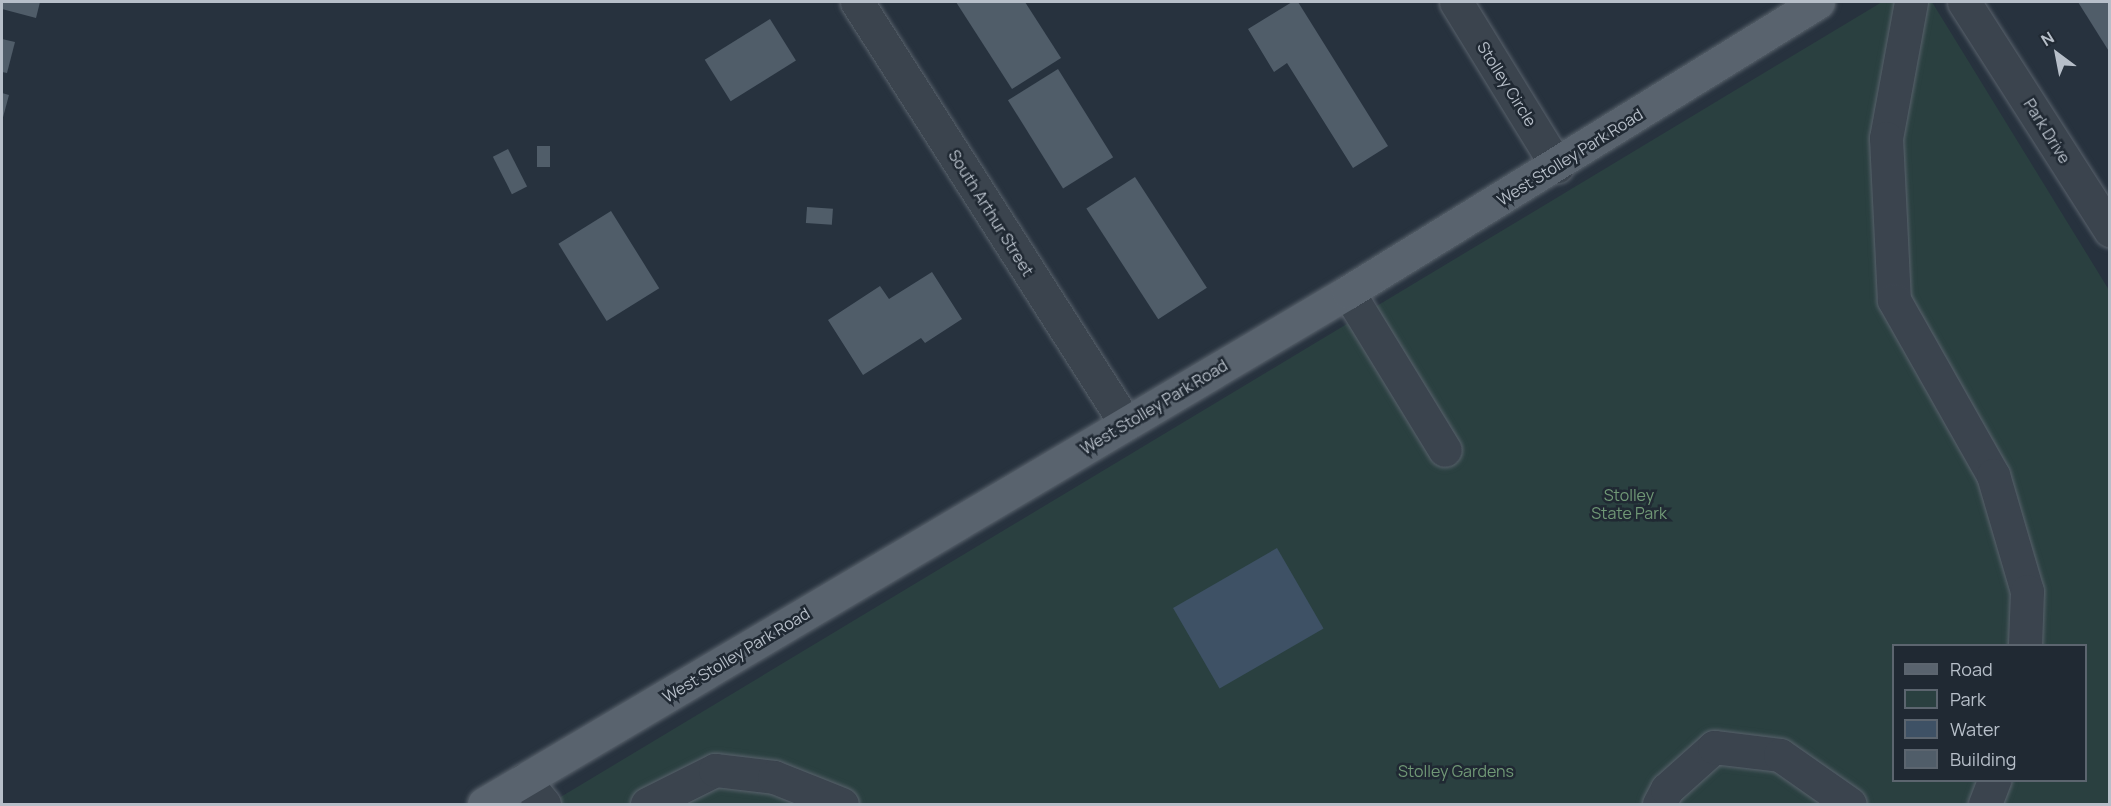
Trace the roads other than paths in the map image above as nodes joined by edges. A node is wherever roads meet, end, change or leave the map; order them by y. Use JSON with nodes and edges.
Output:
{"nodes":[{"id":1,"x":857,"y":2,"type":"edge"},
{"id":2,"x":1456,"y":2,"type":"edge"},
{"id":3,"x":1818,"y":2,"type":"edge"},
{"id":4,"x":1911,"y":2,"type":"edge"},
{"id":5,"x":1964,"y":2,"type":"edge"},
{"id":6,"x":1557,"y":166,"type":"junction"},
{"id":7,"x":2109,"y":230,"type":"edge"},
{"id":8,"x":1348,"y":292,"type":"junction"},
{"id":9,"x":1126,"y":424,"type":"junction"},
{"id":10,"x":1445,"y":450,"type":"dead end"},
{"id":11,"x":2025,"y":644,"type":"edge"},
{"id":12,"x":1993,"y":782,"type":"edge"},
{"id":13,"x":534,"y":792,"type":"edge"},
{"id":14,"x":484,"y":804,"type":"edge"},
{"id":15,"x":647,"y":804,"type":"edge"},
{"id":16,"x":842,"y":804,"type":"edge"},
{"id":17,"x":1659,"y":804,"type":"edge"},
{"id":18,"x":1851,"y":804,"type":"edge"},
{"id":19,"x":1985,"y":804,"type":"edge"}],
"edges":[{"from":1,"to":9,"type":"street","name":"South Arthur Street"},
{"from":2,"to":6,"type":"street","name":"Stolley Circle"},
{"from":3,"to":6,"type":"main road","name":"West Stolley Park Road"},
{"from":4,"to":11,"type":"street"},
{"from":5,"to":7,"type":"street","name":"Park Drive"},
{"from":6,"to":8,"type":"main road","name":"West Stolley Park Road"},
{"from":8,"to":9,"type":"main road","name":"West Stolley Park Road"},
{"from":8,"to":10,"type":"street"},
{"from":9,"to":13,"type":"main road","name":"West Stolley Park Road"},
{"from":12,"to":19,"type":"street"},
{"from":13,"to":14,"type":"main road","name":"West Stolley Park Road"},
{"from":15,"to":16,"type":"street"},
{"from":17,"to":18,"type":"street"}]}
